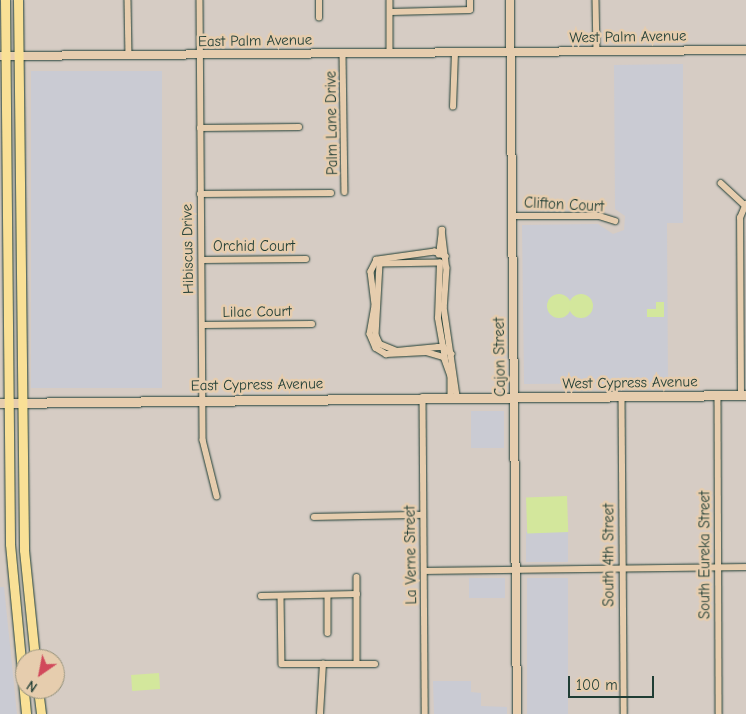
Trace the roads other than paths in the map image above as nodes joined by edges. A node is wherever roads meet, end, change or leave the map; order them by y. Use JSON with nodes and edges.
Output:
{"nodes":[{"id":1,"x":5,"y":0,"type":"edge"},
{"id":2,"x":18,"y":0,"type":"edge"},
{"id":3,"x":128,"y":0,"type":"edge"},
{"id":4,"x":200,"y":0,"type":"edge"},
{"id":5,"x":319,"y":0,"type":"edge"},
{"id":6,"x":390,"y":0,"type":"edge"},
{"id":7,"x":470,"y":0,"type":"edge"},
{"id":8,"x":510,"y":0,"type":"edge"},
{"id":9,"x":596,"y":0,"type":"edge"},
{"id":10,"x":391,"y":12,"type":"junction"},
{"id":11,"x":319,"y":18,"type":"dead end"},
{"id":12,"x":746,"y":50,"type":"edge"},
{"id":13,"x":597,"y":51,"type":"junction"},
{"id":14,"x":455,"y":52,"type":"junction"},
{"id":15,"x":510,"y":52,"type":"junction"},
{"id":16,"x":390,"y":53,"type":"junction"},
{"id":17,"x":343,"y":54,"type":"junction"},
{"id":18,"x":129,"y":55,"type":"junction"},
{"id":19,"x":202,"y":55,"type":"junction"},
{"id":20,"x":2,"y":56,"type":"edge"},
{"id":21,"x":20,"y":57,"type":"junction"},
{"id":22,"x":453,"y":106,"type":"dead end"},
{"id":23,"x":299,"y":127,"type":"dead end"},
{"id":24,"x":200,"y":128,"type":"junction"},
{"id":25,"x":721,"y":183,"type":"dead end"},
{"id":26,"x":344,"y":192,"type":"dead end"},
{"id":27,"x":332,"y":193,"type":"dead end"},
{"id":28,"x":200,"y":194,"type":"junction"},
{"id":29,"x":745,"y":205,"type":"edge"},
{"id":30,"x":512,"y":216,"type":"junction"},
{"id":31,"x":615,"y":221,"type":"dead end"},
{"id":32,"x":439,"y":253,"type":"junction"},
{"id":33,"x":446,"y":257,"type":"junction"},
{"id":34,"x":306,"y":259,"type":"dead end"},
{"id":35,"x":202,"y":260,"type":"junction"},
{"id":36,"x":440,"y":263,"type":"junction"},
{"id":37,"x":312,"y":324,"type":"dead end"},
{"id":38,"x":202,"y":325,"type":"junction"},
{"id":39,"x":443,"y":348,"type":"junction"},
{"id":40,"x":452,"y":354,"type":"junction"},
{"id":41,"x":445,"y":359,"type":"junction"},
{"id":42,"x":744,"y":395,"type":"edge"},
{"id":43,"x":454,"y":396,"type":"junction"},
{"id":44,"x":622,"y":396,"type":"junction"},
{"id":45,"x":718,"y":396,"type":"junction"},
{"id":46,"x":423,"y":397,"type":"junction"},
{"id":47,"x":514,"y":397,"type":"junction"},
{"id":48,"x":203,"y":400,"type":"junction"},
{"id":49,"x":21,"y":402,"type":"junction"},
{"id":50,"x":4,"y":403,"type":"edge"},
{"id":51,"x":217,"y":496,"type":"dead end"},
{"id":52,"x":423,"y":515,"type":"junction"},
{"id":53,"x":314,"y":517,"type":"dead end"},
{"id":54,"x":622,"y":566,"type":"junction"},
{"id":55,"x":718,"y":567,"type":"junction"},
{"id":56,"x":746,"y":567,"type":"edge"},
{"id":57,"x":516,"y":570,"type":"junction"},
{"id":58,"x":424,"y":571,"type":"junction"},
{"id":59,"x":356,"y":577,"type":"dead end"},
{"id":60,"x":357,"y":594,"type":"junction"},
{"id":61,"x":328,"y":595,"type":"junction"},
{"id":62,"x":261,"y":596,"type":"dead end"},
{"id":63,"x":281,"y":596,"type":"junction"},
{"id":64,"x":328,"y":633,"type":"dead end"},
{"id":65,"x":34,"y":649,"type":"edge"},
{"id":66,"x":323,"y":664,"type":"junction"},
{"id":67,"x":357,"y":664,"type":"junction"},
{"id":68,"x":376,"y":664,"type":"dead end"},
{"id":69,"x":39,"y":699,"type":"edge"},
{"id":70,"x":26,"y":714,"type":"edge"},
{"id":71,"x":40,"y":714,"type":"edge"},
{"id":72,"x":320,"y":714,"type":"edge"},
{"id":73,"x":425,"y":714,"type":"edge"},
{"id":74,"x":517,"y":714,"type":"edge"},
{"id":75,"x":624,"y":714,"type":"edge"},
{"id":76,"x":719,"y":714,"type":"edge"}],
"edges":[{"from":1,"to":20,"type":"main road"},
{"from":2,"to":21,"type":"main road"},
{"from":3,"to":18,"type":"street"},
{"from":4,"to":19,"type":"street","name":"Hibiscus Drive"},
{"from":5,"to":11,"type":"street"},
{"from":6,"to":10,"type":"street"},
{"from":7,"to":10,"type":"street"},
{"from":8,"to":15,"type":"street","name":"Cajon Street"},
{"from":9,"to":13,"type":"street"},
{"from":10,"to":16,"type":"street"},
{"from":12,"to":13,"type":"street","name":"West Palm Avenue"},
{"from":13,"to":15,"type":"street","name":"West Palm Avenue"},
{"from":14,"to":15,"type":"street","name":"East Palm Avenue"},
{"from":14,"to":16,"type":"street","name":"East Palm Avenue"},
{"from":14,"to":22,"type":"street"},
{"from":15,"to":30,"type":"street","name":"Cajon Street"},
{"from":16,"to":17,"type":"street","name":"East Palm Avenue"},
{"from":17,"to":19,"type":"street","name":"East Palm Avenue"},
{"from":17,"to":26,"type":"street","name":"Palm Lane Drive"},
{"from":18,"to":19,"type":"street","name":"East Palm Avenue"},
{"from":18,"to":21,"type":"street","name":"East Palm Avenue"},
{"from":19,"to":24,"type":"street","name":"Hibiscus Drive"},
{"from":20,"to":21,"type":"street","name":"East Palm Avenue"},
{"from":20,"to":50,"type":"main road"},
{"from":21,"to":49,"type":"main road"},
{"from":23,"to":24,"type":"street"},
{"from":24,"to":28,"type":"street","name":"Hibiscus Drive"},
{"from":25,"to":29,"type":"street"},
{"from":27,"to":28,"type":"street"},
{"from":28,"to":35,"type":"street","name":"Hibiscus Drive"},
{"from":29,"to":42,"type":"street"},
{"from":30,"to":31,"type":"street","name":"Clifton Court"},
{"from":30,"to":47,"type":"street","name":"Cajon Street"},
{"from":32,"to":33,"type":"street"},
{"from":32,"to":33,"type":"street"},
{"from":32,"to":36,"type":"street"},
{"from":32,"to":41,"type":"street"},
{"from":33,"to":40,"type":"street"},
{"from":34,"to":35,"type":"street","name":"Orchid Court"},
{"from":35,"to":38,"type":"street","name":"Hibiscus Drive"},
{"from":36,"to":39,"type":"street"},
{"from":36,"to":39,"type":"street"},
{"from":37,"to":38,"type":"street","name":"Lilac Court"},
{"from":38,"to":48,"type":"street","name":"Hibiscus Drive"},
{"from":39,"to":40,"type":"street"},
{"from":39,"to":41,"type":"street"},
{"from":40,"to":43,"type":"street"},
{"from":41,"to":43,"type":"street"},
{"from":42,"to":45,"type":"main road","name":"West Cypress Avenue"},
{"from":43,"to":46,"type":"main road","name":"East Cypress Avenue"},
{"from":43,"to":47,"type":"main road","name":"East Cypress Avenue"},
{"from":44,"to":45,"type":"main road","name":"West Cypress Avenue"},
{"from":44,"to":47,"type":"main road","name":"West Cypress Avenue"},
{"from":44,"to":54,"type":"street","name":"South 4th Street"},
{"from":45,"to":55,"type":"street","name":"South Eureka Street"},
{"from":46,"to":48,"type":"main road","name":"East Cypress Avenue"},
{"from":46,"to":52,"type":"street","name":"La Verne Street"},
{"from":47,"to":57,"type":"street","name":"Cajon Street"},
{"from":48,"to":49,"type":"main road","name":"East Cypress Avenue"},
{"from":48,"to":51,"type":"street","name":"Hibiscus Drive"},
{"from":49,"to":50,"type":"main road","name":"East Cypress Avenue"},
{"from":49,"to":65,"type":"main road"},
{"from":50,"to":70,"type":"main road"},
{"from":52,"to":53,"type":"street"},
{"from":52,"to":58,"type":"street","name":"La Verne Street"},
{"from":54,"to":55,"type":"street"},
{"from":54,"to":57,"type":"street"},
{"from":54,"to":75,"type":"street","name":"South 4th Street"},
{"from":55,"to":56,"type":"street"},
{"from":55,"to":76,"type":"street","name":"South Eureka Street"},
{"from":57,"to":58,"type":"street"},
{"from":57,"to":74,"type":"street","name":"Cajon Street"},
{"from":58,"to":73,"type":"street","name":"La Verne Street"},
{"from":59,"to":60,"type":"street"},
{"from":60,"to":61,"type":"street"},
{"from":60,"to":67,"type":"street"},
{"from":61,"to":63,"type":"street"},
{"from":61,"to":64,"type":"street"},
{"from":62,"to":63,"type":"street"},
{"from":63,"to":66,"type":"street"},
{"from":66,"to":67,"type":"street"},
{"from":66,"to":72,"type":"street"},
{"from":67,"to":68,"type":"street"},
{"from":69,"to":71,"type":"main road"}]}
